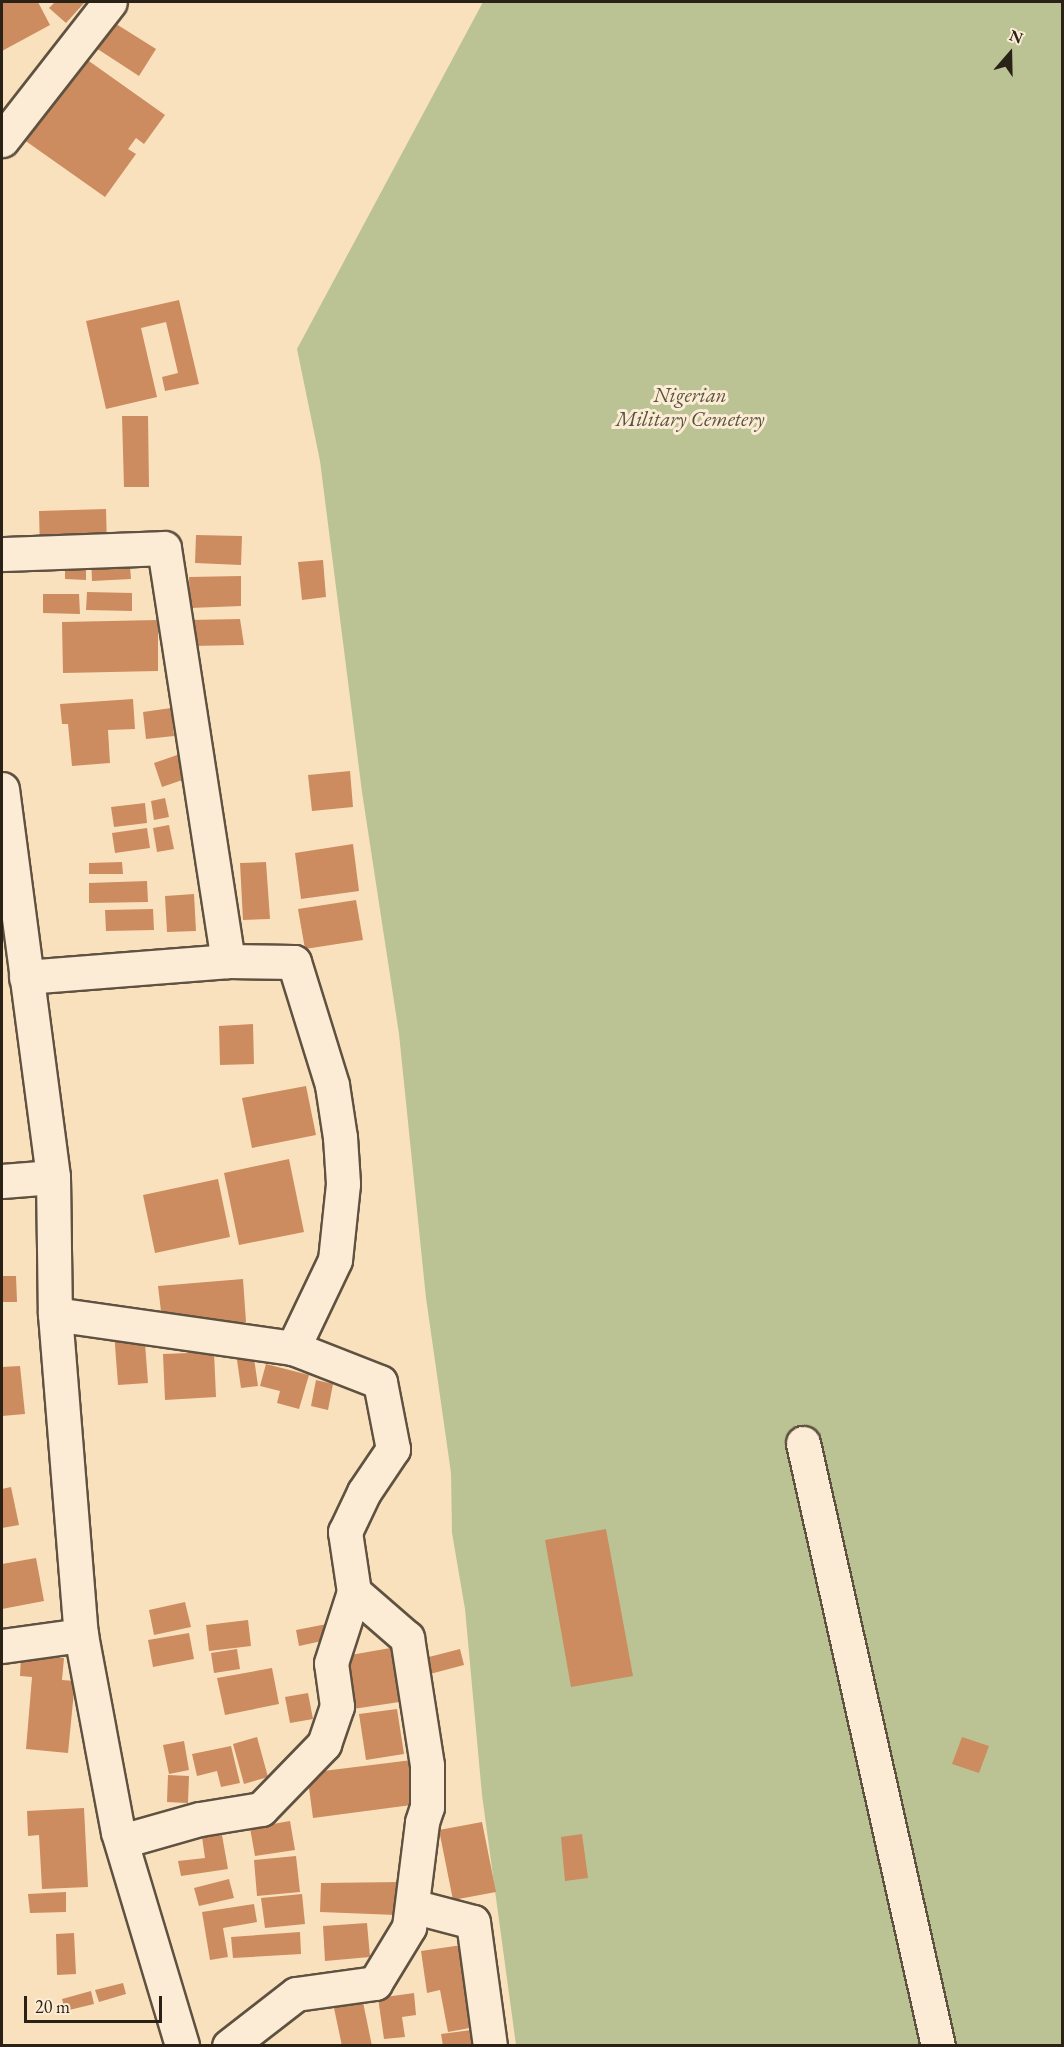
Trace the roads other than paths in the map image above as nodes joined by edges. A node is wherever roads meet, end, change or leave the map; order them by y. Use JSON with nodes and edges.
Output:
{"nodes":[{"id":1,"x":110,"y":2,"type":"edge"},
{"id":2,"x":2,"y":140,"type":"edge"},
{"id":3,"x":2,"y":555,"type":"edge"},
{"id":4,"x":2,"y":789,"type":"edge"},
{"id":5,"x":228,"y":961,"type":"junction"},
{"id":6,"x":26,"y":977,"type":"junction"},
{"id":7,"x":53,"y":1177,"type":"junction"},
{"id":8,"x":2,"y":1181,"type":"edge"},
{"id":9,"x":55,"y":1314,"type":"junction"},
{"id":10,"x":293,"y":1348,"type":"junction"},
{"id":11,"x":803,"y":1443,"type":"dead end"},
{"id":12,"x":354,"y":1592,"type":"junction"},
{"id":13,"x":81,"y":1635,"type":"junction"},
{"id":14,"x":2,"y":1646,"type":"edge"},
{"id":15,"x":122,"y":1841,"type":"junction"},
{"id":16,"x":412,"y":1905,"type":"junction"},
{"id":17,"x":182,"y":2046,"type":"edge"},
{"id":18,"x":229,"y":2046,"type":"edge"},
{"id":19,"x":490,"y":2046,"type":"edge"},
{"id":20,"x":938,"y":2046,"type":"edge"}],
"edges":[{"from":1,"to":2,"type":"street"},
{"from":3,"to":5,"type":"street"},
{"from":4,"to":6,"type":"street"},
{"from":5,"to":6,"type":"street"},
{"from":5,"to":10,"type":"street"},
{"from":6,"to":7,"type":"street"},
{"from":7,"to":8,"type":"street"},
{"from":7,"to":9,"type":"street"},
{"from":9,"to":10,"type":"street"},
{"from":9,"to":13,"type":"street"},
{"from":10,"to":12,"type":"street"},
{"from":11,"to":20,"type":"street"},
{"from":12,"to":15,"type":"street"},
{"from":12,"to":16,"type":"street"},
{"from":13,"to":14,"type":"street"},
{"from":13,"to":15,"type":"street"},
{"from":15,"to":17,"type":"street"},
{"from":16,"to":18,"type":"street"},
{"from":16,"to":19,"type":"street"}]}
